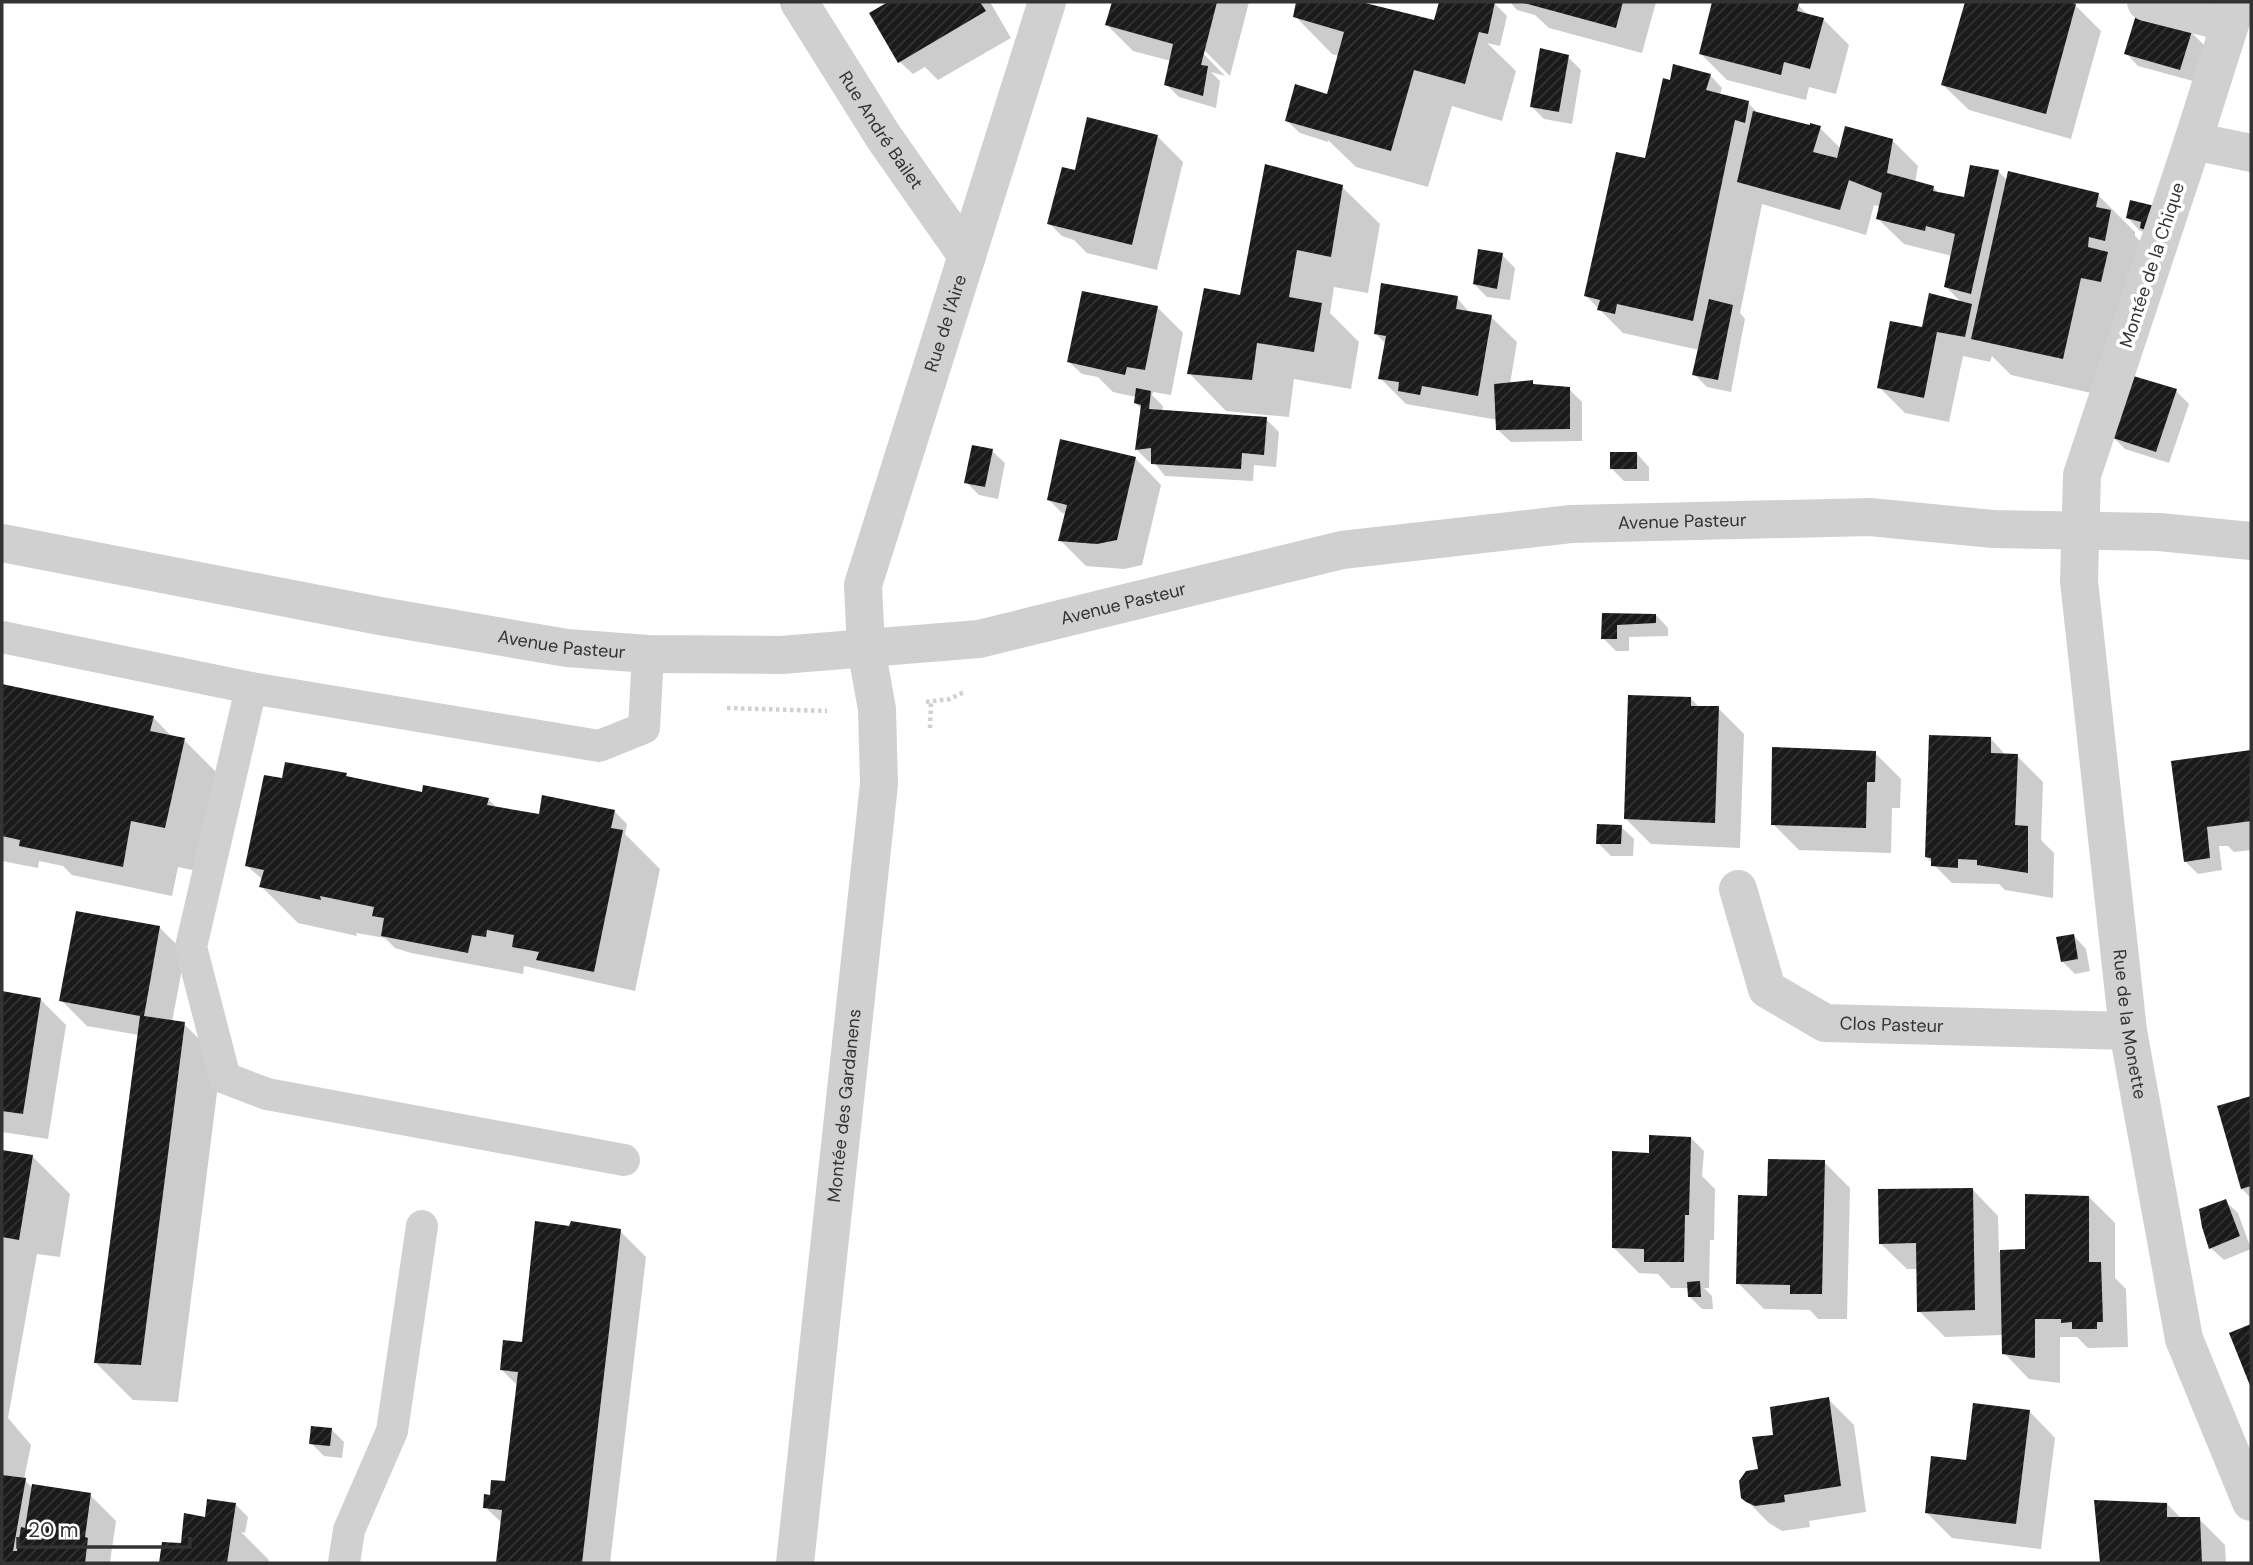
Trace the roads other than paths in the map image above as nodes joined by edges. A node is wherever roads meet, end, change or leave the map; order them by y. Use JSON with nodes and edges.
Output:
{"nodes":[{"id":1,"x":799,"y":2,"type":"edge"},
{"id":2,"x":1047,"y":2,"type":"edge"},
{"id":3,"x":2146,"y":2,"type":"edge"},
{"id":4,"x":2233,"y":12,"type":"edge"},
{"id":5,"x":2193,"y":141,"type":"junction"},
{"id":6,"x":2251,"y":153,"type":"edge"},
{"id":7,"x":967,"y":256,"type":"junction"},
{"id":8,"x":2080,"y":530,"type":"junction"},
{"id":9,"x":2251,"y":541,"type":"edge"},
{"id":10,"x":2,"y":543,"type":"edge"},
{"id":11,"x":2,"y":637,"type":"edge"},
{"id":12,"x":866,"y":648,"type":"junction"},
{"id":13,"x":648,"y":654,"type":"junction"},
{"id":14,"x":251,"y":688,"type":"junction"},
{"id":15,"x":1738,"y":889,"type":"dead end"},
{"id":16,"x":2129,"y":1031,"type":"junction"},
{"id":17,"x":624,"y":1160,"type":"dead end"},
{"id":18,"x":422,"y":1226,"type":"dead end"},
{"id":19,"x":2251,"y":1502,"type":"edge"},
{"id":20,"x":344,"y":1563,"type":"edge"},
{"id":21,"x":795,"y":1563,"type":"edge"}],
"edges":[{"from":1,"to":7,"type":"street","name":"Rue André Bailet"},
{"from":2,"to":7,"type":"street","name":"Rue de l'Aire"},
{"from":3,"to":4,"type":"street"},
{"from":4,"to":5,"type":"street","name":"Montée de la Chique"},
{"from":5,"to":6,"type":"street"},
{"from":5,"to":8,"type":"street","name":"Montée de la Chique"},
{"from":7,"to":12,"type":"street","name":"Rue de l'Aire"},
{"from":8,"to":9,"type":"street","name":"Avenue Pasteur"},
{"from":8,"to":12,"type":"street","name":"Avenue Pasteur"},
{"from":8,"to":16,"type":"street","name":"Rue de la Monette"},
{"from":10,"to":13,"type":"street","name":"Avenue Pasteur"},
{"from":11,"to":14,"type":"lane"},
{"from":12,"to":13,"type":"street","name":"Avenue Pasteur"},
{"from":12,"to":21,"type":"street","name":"Montée des Gardanens"},
{"from":13,"to":14,"type":"lane"},
{"from":14,"to":17,"type":"lane"},
{"from":15,"to":16,"type":"street","name":"Clos Pasteur"},
{"from":16,"to":19,"type":"street","name":"Rue de la Monette"},
{"from":18,"to":20,"type":"lane"}]}
